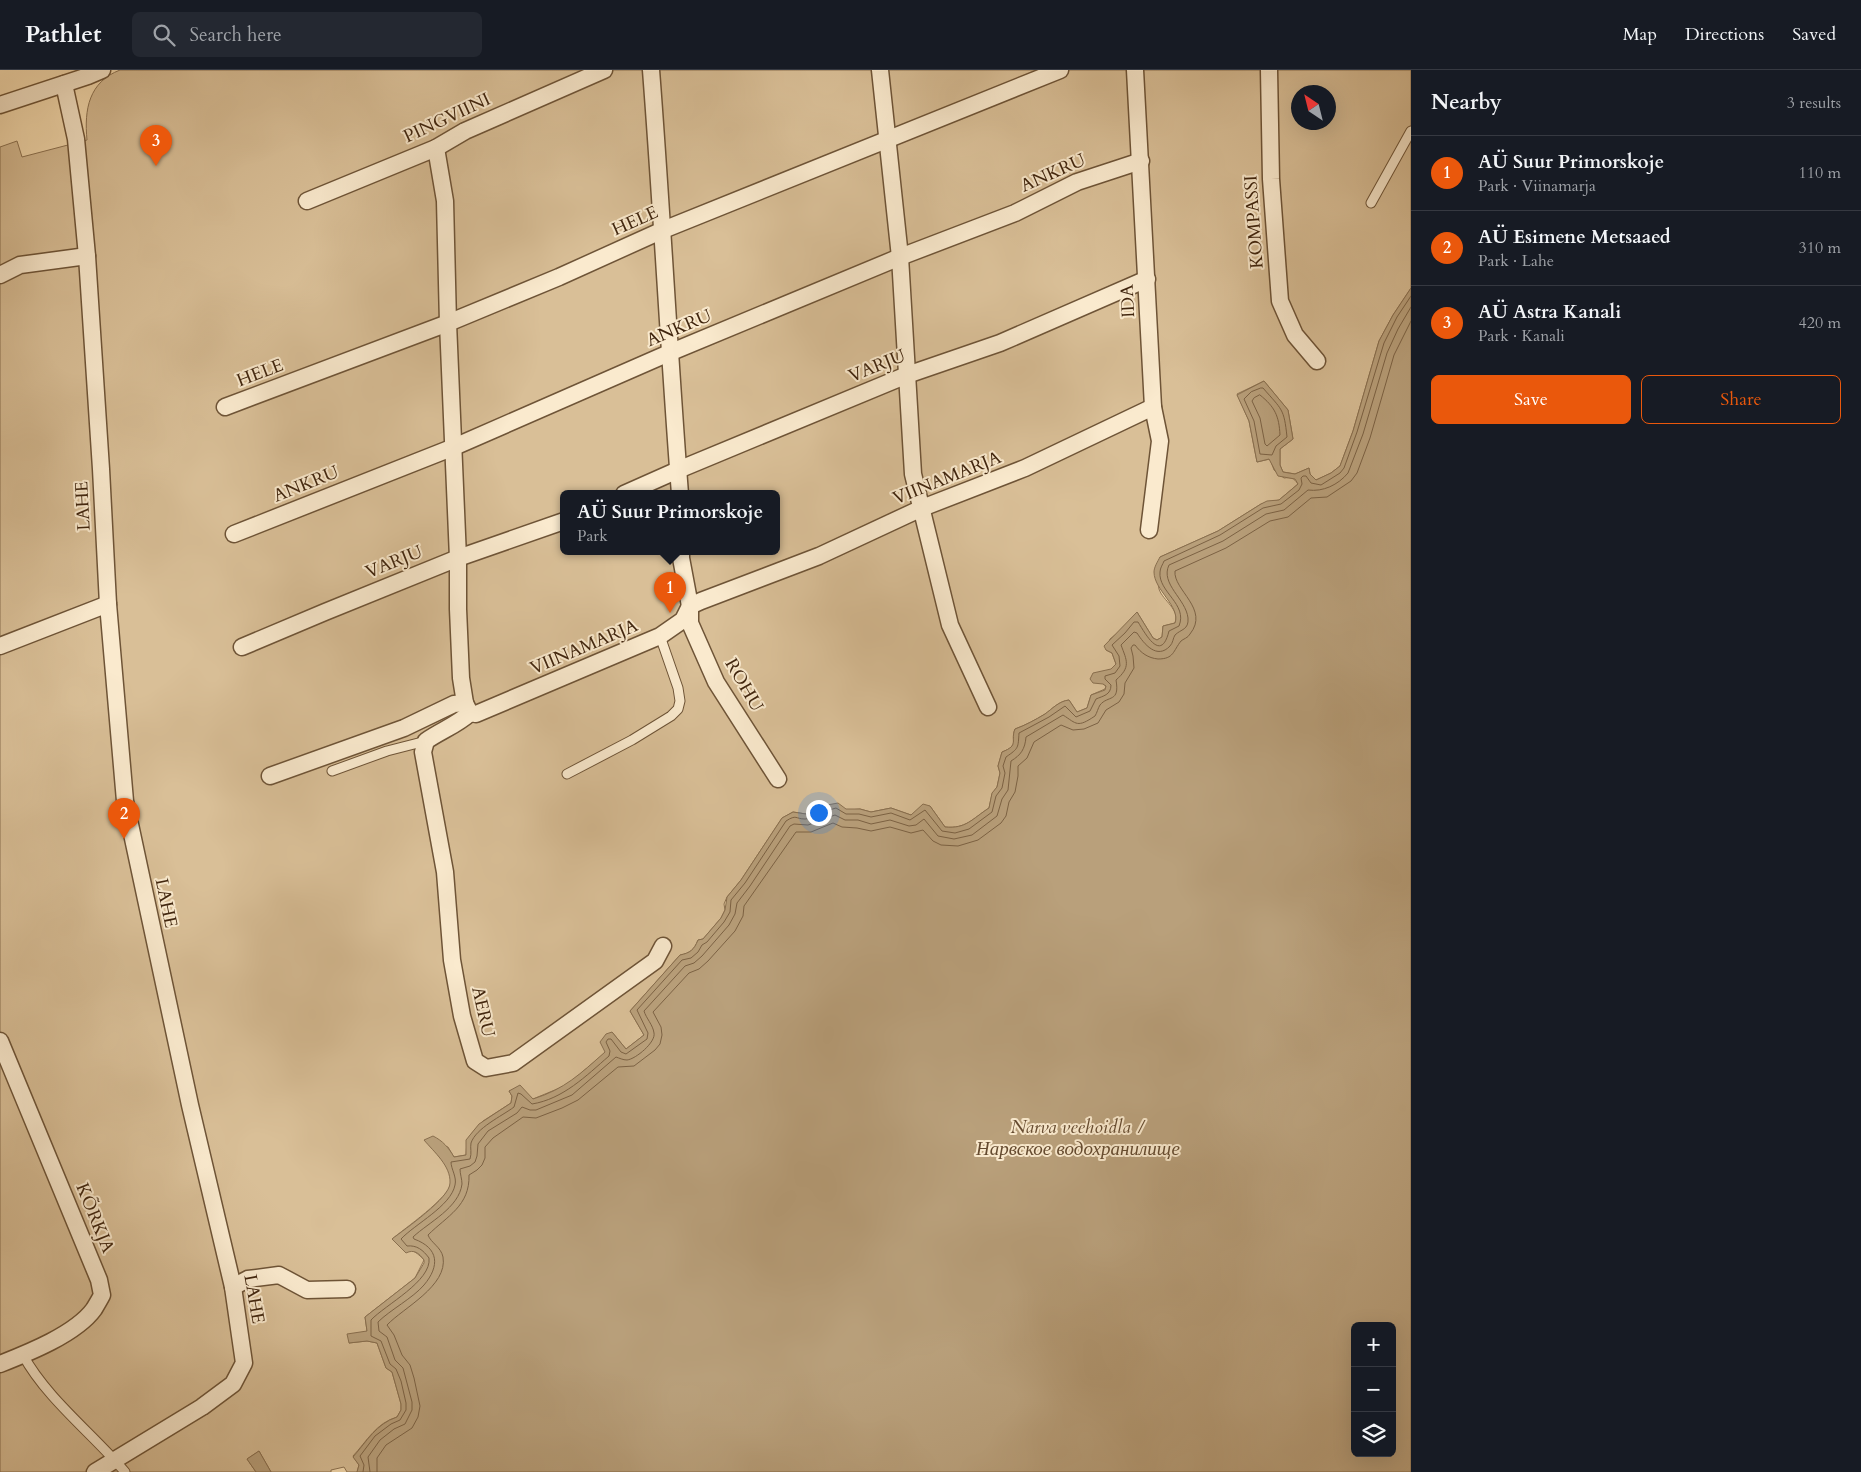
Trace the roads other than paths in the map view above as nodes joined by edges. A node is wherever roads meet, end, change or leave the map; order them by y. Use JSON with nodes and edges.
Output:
{"nodes":[{"id":1,"x":102,"y":70,"type":"edge"},
{"id":2,"x":604,"y":70,"type":"edge"},
{"id":3,"x":651,"y":70,"type":"edge"},
{"id":4,"x":880,"y":70,"type":"edge"},
{"id":5,"x":1060,"y":70,"type":"edge"},
{"id":6,"x":1135,"y":70,"type":"edge"},
{"id":7,"x":1269,"y":70,"type":"edge"},
{"id":8,"x":64,"y":84,"type":"junction"},
{"id":9,"x":0,"y":105,"type":"edge"},
{"id":10,"x":1411,"y":131,"type":"edge"},
{"id":11,"x":889,"y":139,"type":"junction"},
{"id":12,"x":436,"y":148,"type":"junction"},
{"id":13,"x":1141,"y":161,"type":"junction"},
{"id":14,"x":307,"y":200,"type":"dead end"},
{"id":15,"x":1371,"y":203,"type":"dead end"},
{"id":16,"x":663,"y":230,"type":"junction"},
{"id":17,"x":87,"y":256,"type":"junction"},
{"id":18,"x":900,"y":256,"type":"junction"},
{"id":19,"x":0,"y":275,"type":"edge"},
{"id":20,"x":1147,"y":279,"type":"junction"},
{"id":21,"x":448,"y":323,"type":"junction"},
{"id":22,"x":669,"y":354,"type":"junction"},
{"id":23,"x":1316,"y":361,"type":"dead end"},
{"id":24,"x":907,"y":375,"type":"junction"},
{"id":25,"x":225,"y":407,"type":"dead end"},
{"id":26,"x":1153,"y":407,"type":"junction"},
{"id":27,"x":454,"y":447,"type":"junction"},
{"id":28,"x":678,"y":470,"type":"junction"},
{"id":29,"x":633,"y":490,"type":"edge"},
{"id":30,"x":680,"y":490,"type":"edge"},
{"id":31,"x":922,"y":508,"type":"junction"},
{"id":32,"x":560,"y":522,"type":"edge"},
{"id":33,"x":1149,"y":530,"type":"dead end"},
{"id":34,"x":234,"y":534,"type":"dead end"},
{"id":35,"x":681,"y":555,"type":"edge"},
{"id":36,"x":458,"y":558,"type":"junction"},
{"id":37,"x":108,"y":604,"type":"junction"},
{"id":38,"x":690,"y":606,"type":"junction"},
{"id":39,"x":660,"y":636,"type":"junction"},
{"id":40,"x":0,"y":646,"type":"edge"},
{"id":41,"x":242,"y":647,"type":"dead end"},
{"id":42,"x":988,"y":707,"type":"dead end"},
{"id":43,"x":467,"y":708,"type":"junction"},
{"id":44,"x":426,"y":741,"type":"junction"},
{"id":45,"x":332,"y":771,"type":"dead end"},
{"id":46,"x":567,"y":774,"type":"dead end"},
{"id":47,"x":270,"y":776,"type":"dead end"},
{"id":48,"x":778,"y":779,"type":"dead end"},
{"id":49,"x":663,"y":946,"type":"dead end"},
{"id":50,"x":0,"y":1041,"type":"edge"},
{"id":51,"x":233,"y":1287,"type":"junction"},
{"id":52,"x":347,"y":1289,"type":"dead end"},
{"id":53,"x":23,"y":1354,"type":"junction"},
{"id":54,"x":0,"y":1364,"type":"edge"},
{"id":55,"x":120,"y":1466,"type":"edge"},
{"id":56,"x":95,"y":1472,"type":"edge"}],
"edges":[{"from":1,"to":8,"type":"street"},
{"from":2,"to":12,"type":"street","name":"PINGVIINI"},
{"from":3,"to":16,"type":"street"},
{"from":4,"to":11,"type":"street"},
{"from":5,"to":11,"type":"street","name":"HELE"},
{"from":6,"to":13,"type":"street","name":"IDA"},
{"from":7,"to":23,"type":"street","name":"KOMPASSI"},
{"from":8,"to":9,"type":"street"},
{"from":8,"to":17,"type":"street","name":"LAHE"},
{"from":10,"to":15,"type":"lane"},
{"from":11,"to":16,"type":"street","name":"HELE"},
{"from":11,"to":18,"type":"street"},
{"from":12,"to":14,"type":"street","name":"PINGVIINI"},
{"from":12,"to":21,"type":"street"},
{"from":13,"to":18,"type":"street","name":"ANKRU"},
{"from":13,"to":20,"type":"street","name":"IDA"},
{"from":16,"to":21,"type":"street","name":"HELE"},
{"from":16,"to":22,"type":"street"},
{"from":17,"to":19,"type":"street"},
{"from":17,"to":37,"type":"street","name":"LAHE"},
{"from":18,"to":22,"type":"street","name":"ANKRU"},
{"from":18,"to":24,"type":"street"},
{"from":20,"to":24,"type":"street","name":"VARJU"},
{"from":20,"to":26,"type":"street","name":"IDA"},
{"from":21,"to":25,"type":"street","name":"HELE"},
{"from":21,"to":27,"type":"street"},
{"from":22,"to":27,"type":"street","name":"ANKRU"},
{"from":22,"to":28,"type":"street"},
{"from":24,"to":28,"type":"street","name":"VARJU"},
{"from":24,"to":31,"type":"street"},
{"from":26,"to":31,"type":"street","name":"VIINAMARJA"},
{"from":26,"to":33,"type":"street","name":"IDA"},
{"from":27,"to":34,"type":"street","name":"ANKRU"},
{"from":27,"to":36,"type":"street"},
{"from":28,"to":29,"type":"street","name":"VARJU"},
{"from":28,"to":30,"type":"street"},
{"from":31,"to":38,"type":"street","name":"VIINAMARJA"},
{"from":31,"to":42,"type":"street"},
{"from":32,"to":36,"type":"street","name":"VARJU"},
{"from":35,"to":38,"type":"street","name":"ROHU"},
{"from":36,"to":41,"type":"street","name":"VARJU"},
{"from":36,"to":43,"type":"street"},
{"from":37,"to":40,"type":"street"},
{"from":37,"to":51,"type":"street","name":"LAHE"},
{"from":38,"to":39,"type":"street","name":"VIINAMARJA"},
{"from":38,"to":48,"type":"street","name":"ROHU"},
{"from":39,"to":43,"type":"street","name":"VIINAMARJA"},
{"from":39,"to":46,"type":"lane"},
{"from":43,"to":44,"type":"street"},
{"from":43,"to":47,"type":"street","name":"VIINAMARJA"},
{"from":44,"to":45,"type":"lane"},
{"from":44,"to":49,"type":"street","name":"AERU"},
{"from":50,"to":53,"type":"street","name":"KÕRKJA"},
{"from":51,"to":52,"type":"street"},
{"from":51,"to":55,"type":"street","name":"LAHE"},
{"from":53,"to":54,"type":"street","name":"KÕRKJA"},
{"from":53,"to":55,"type":"lane"},
{"from":55,"to":56,"type":"street","name":"LAHE"}]}
